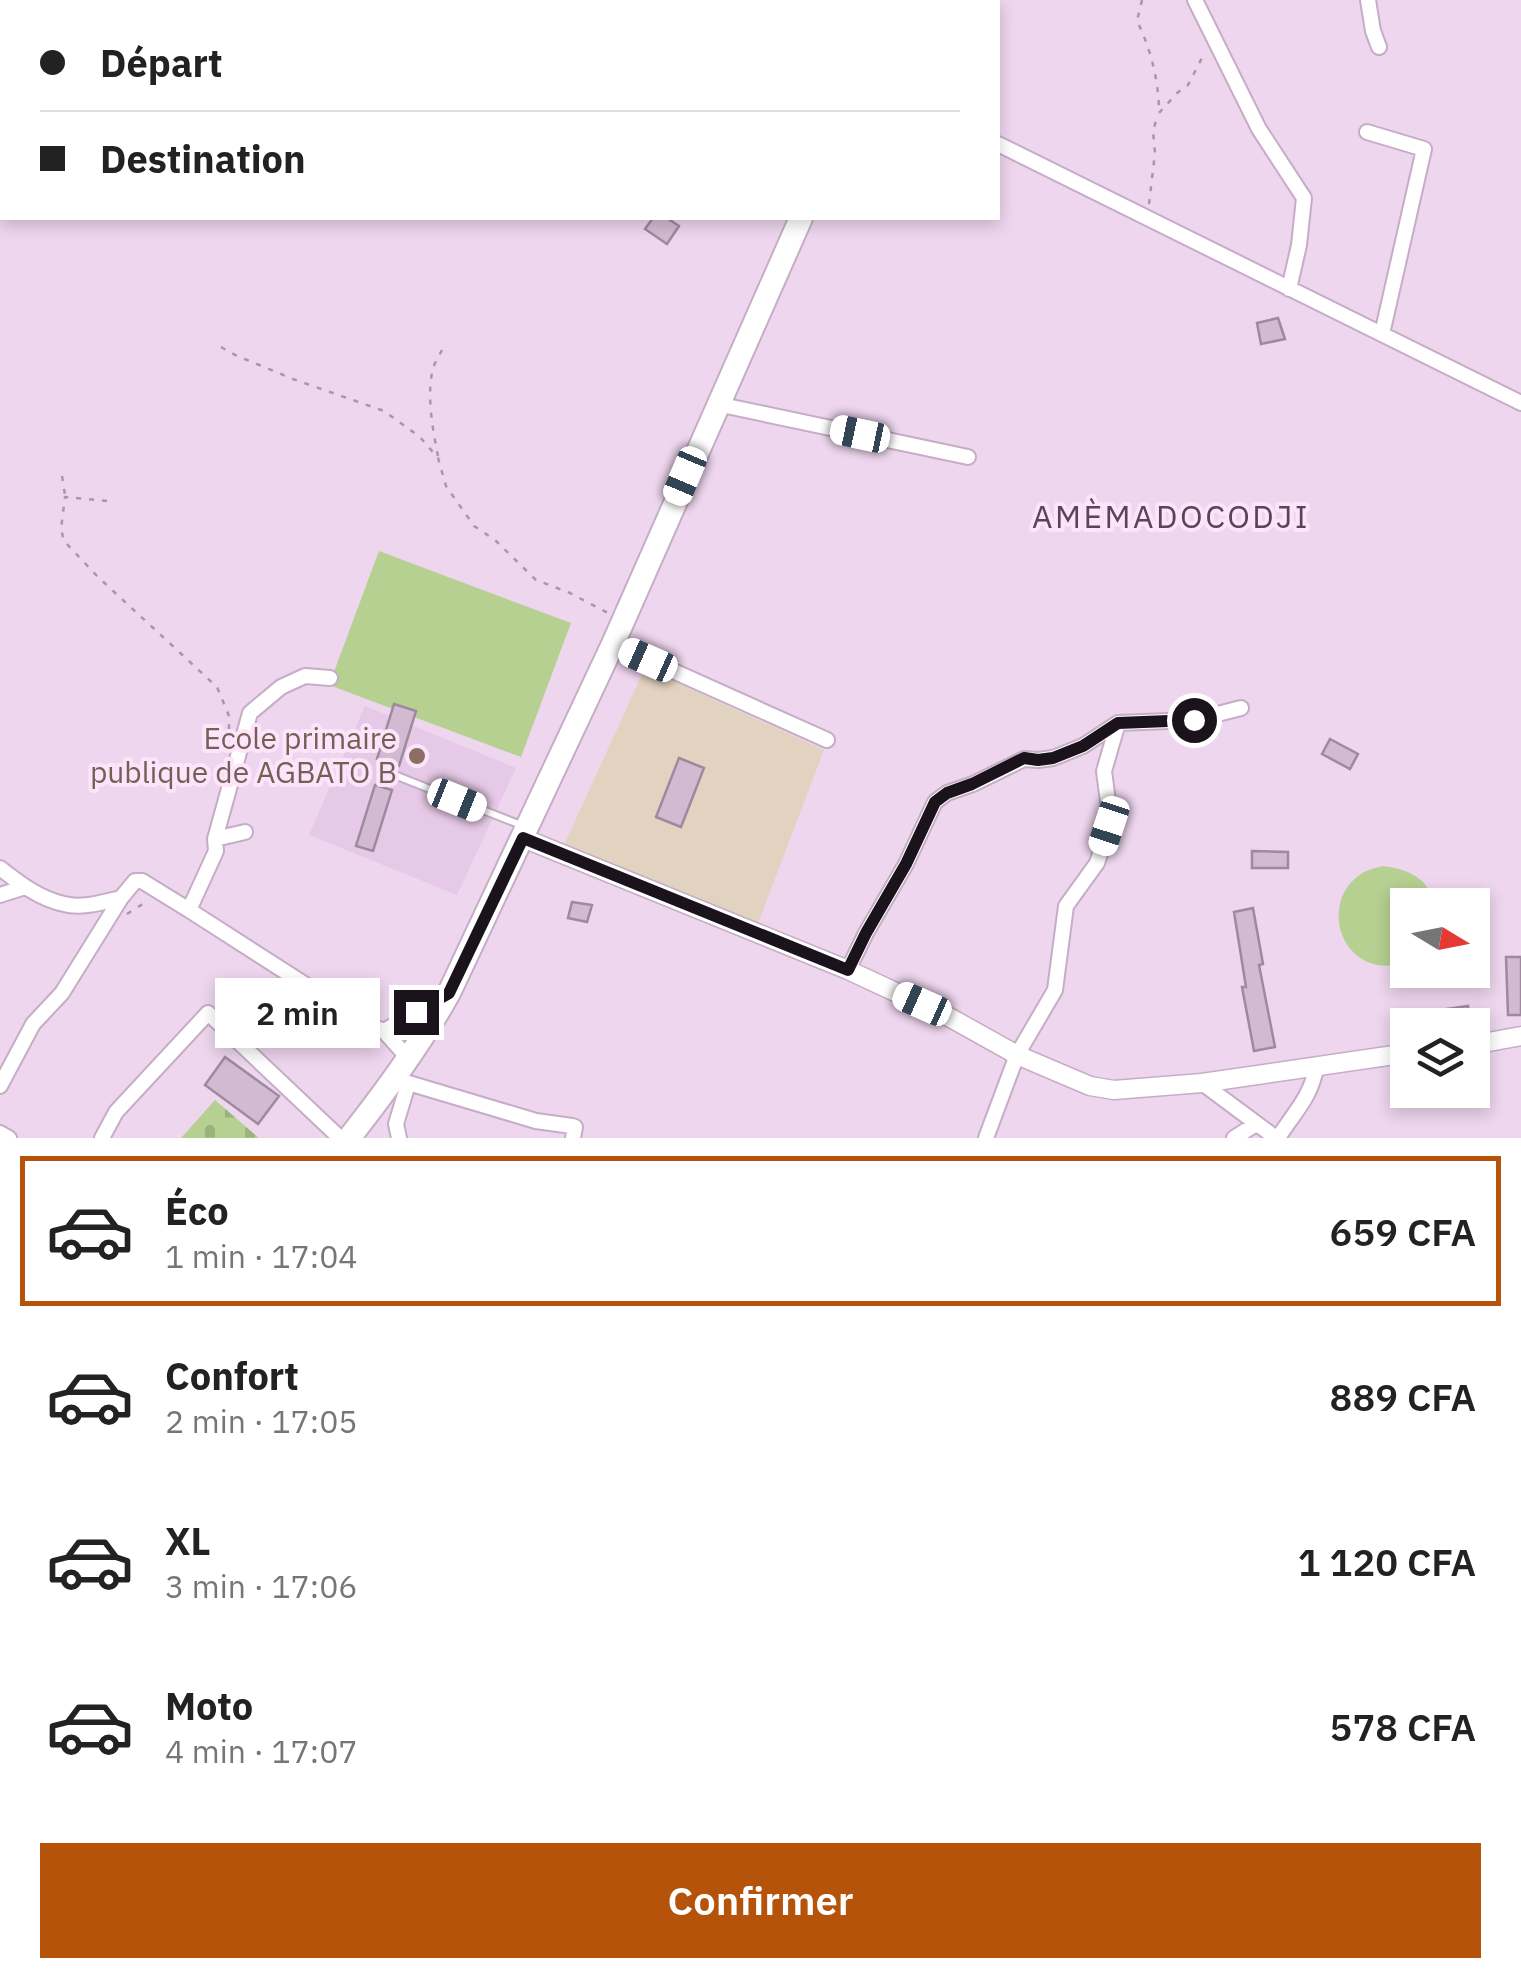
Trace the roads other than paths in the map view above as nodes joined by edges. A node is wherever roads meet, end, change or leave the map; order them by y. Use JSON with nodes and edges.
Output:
{"nodes":[{"id":1,"x":1195,"y":0,"type":"edge"},
{"id":2,"x":1368,"y":0,"type":"edge"},
{"id":3,"x":1379,"y":48,"type":"dead end"},
{"id":4,"x":1367,"y":132,"type":"dead end"},
{"id":5,"x":1000,"y":145,"type":"edge"},
{"id":6,"x":800,"y":220,"type":"edge"},
{"id":7,"x":1289,"y":288,"type":"junction"},
{"id":8,"x":1382,"y":334,"type":"junction"},
{"id":9,"x":1521,"y":403,"type":"edge"},
{"id":10,"x":717,"y":404,"type":"junction"},
{"id":11,"x":968,"y":457,"type":"dead end"},
{"id":12,"x":617,"y":633,"type":"junction"},
{"id":13,"x":330,"y":678,"type":"dead end"},
{"id":14,"x":1240,"y":708,"type":"dead end"},
{"id":15,"x":1118,"y":723,"type":"junction"},
{"id":16,"x":827,"y":740,"type":"dead end"},
{"id":17,"x":388,"y":772,"type":"dead end"},
{"id":18,"x":245,"y":832,"type":"dead end"},
{"id":19,"x":525,"y":833,"type":"junction"},
{"id":20,"x":214,"y":838,"type":"junction"},
{"id":21,"x":0,"y":868,"type":"edge"},
{"id":22,"x":25,"y":888,"type":"junction"},
{"id":23,"x":0,"y":896,"type":"edge"},
{"id":24,"x":120,"y":898,"type":"junction"},
{"id":25,"x":189,"y":910,"type":"junction"},
{"id":26,"x":848,"y":970,"type":"junction"},
{"id":27,"x":449,"y":993,"type":"junction"},
{"id":28,"x":384,"y":1032,"type":"junction"},
{"id":29,"x":1521,"y":1036,"type":"edge"},
{"id":30,"x":1490,"y":1041,"type":"edge"},
{"id":31,"x":1017,"y":1054,"type":"junction"},
{"id":32,"x":1390,"y":1055,"type":"edge"},
{"id":33,"x":409,"y":1059,"type":"junction"},
{"id":34,"x":1316,"y":1067,"type":"junction"},
{"id":35,"x":402,"y":1082,"type":"junction"},
{"id":36,"x":1202,"y":1084,"type":"junction"},
{"id":37,"x":0,"y":1086,"type":"edge"},
{"id":38,"x":1256,"y":1124,"type":"junction"},
{"id":39,"x":0,"y":1133,"type":"edge"},
{"id":40,"x":9,"y":1138,"type":"edge"},
{"id":41,"x":102,"y":1138,"type":"edge"},
{"id":42,"x":340,"y":1138,"type":"edge"},
{"id":43,"x":349,"y":1138,"type":"edge"},
{"id":44,"x":400,"y":1138,"type":"edge"},
{"id":45,"x":573,"y":1138,"type":"edge"},
{"id":46,"x":986,"y":1138,"type":"edge"},
{"id":47,"x":1234,"y":1138,"type":"edge"},
{"id":48,"x":1277,"y":1138,"type":"edge"}],
"edges":[{"from":1,"to":7,"type":"street"},
{"from":2,"to":3,"type":"street"},
{"from":4,"to":8,"type":"street"},
{"from":5,"to":7,"type":"street"},
{"from":6,"to":10,"type":"highway"},
{"from":7,"to":8,"type":"street"},
{"from":8,"to":9,"type":"street"},
{"from":10,"to":11,"type":"street"},
{"from":10,"to":12,"type":"highway"},
{"from":12,"to":16,"type":"street"},
{"from":12,"to":19,"type":"highway"},
{"from":13,"to":20,"type":"street"},
{"from":14,"to":15,"type":"street"},
{"from":15,"to":26,"type":"street"},
{"from":15,"to":31,"type":"street"},
{"from":17,"to":19,"type":"lane"},
{"from":18,"to":20,"type":"street"},
{"from":19,"to":26,"type":"street"},
{"from":19,"to":27,"type":"highway"},
{"from":20,"to":25,"type":"street"},
{"from":21,"to":22,"type":"street"},
{"from":22,"to":23,"type":"street"},
{"from":22,"to":24,"type":"street"},
{"from":24,"to":25,"type":"street"},
{"from":24,"to":37,"type":"street"},
{"from":25,"to":28,"type":"street"},
{"from":26,"to":31,"type":"street"},
{"from":27,"to":28,"type":"street"},
{"from":27,"to":33,"type":"highway"},
{"from":28,"to":33,"type":"street"},
{"from":29,"to":30,"type":"street"},
{"from":31,"to":36,"type":"street"},
{"from":31,"to":46,"type":"street"},
{"from":32,"to":34,"type":"street"},
{"from":33,"to":35,"type":"highway"},
{"from":34,"to":36,"type":"street"},
{"from":34,"to":48,"type":"street"},
{"from":35,"to":43,"type":"highway"},
{"from":35,"to":44,"type":"street"},
{"from":35,"to":45,"type":"street"},
{"from":36,"to":38,"type":"street"},
{"from":38,"to":47,"type":"street"},
{"from":38,"to":48,"type":"street"},
{"from":39,"to":40,"type":"street"},
{"from":41,"to":42,"type":"street"}]}
